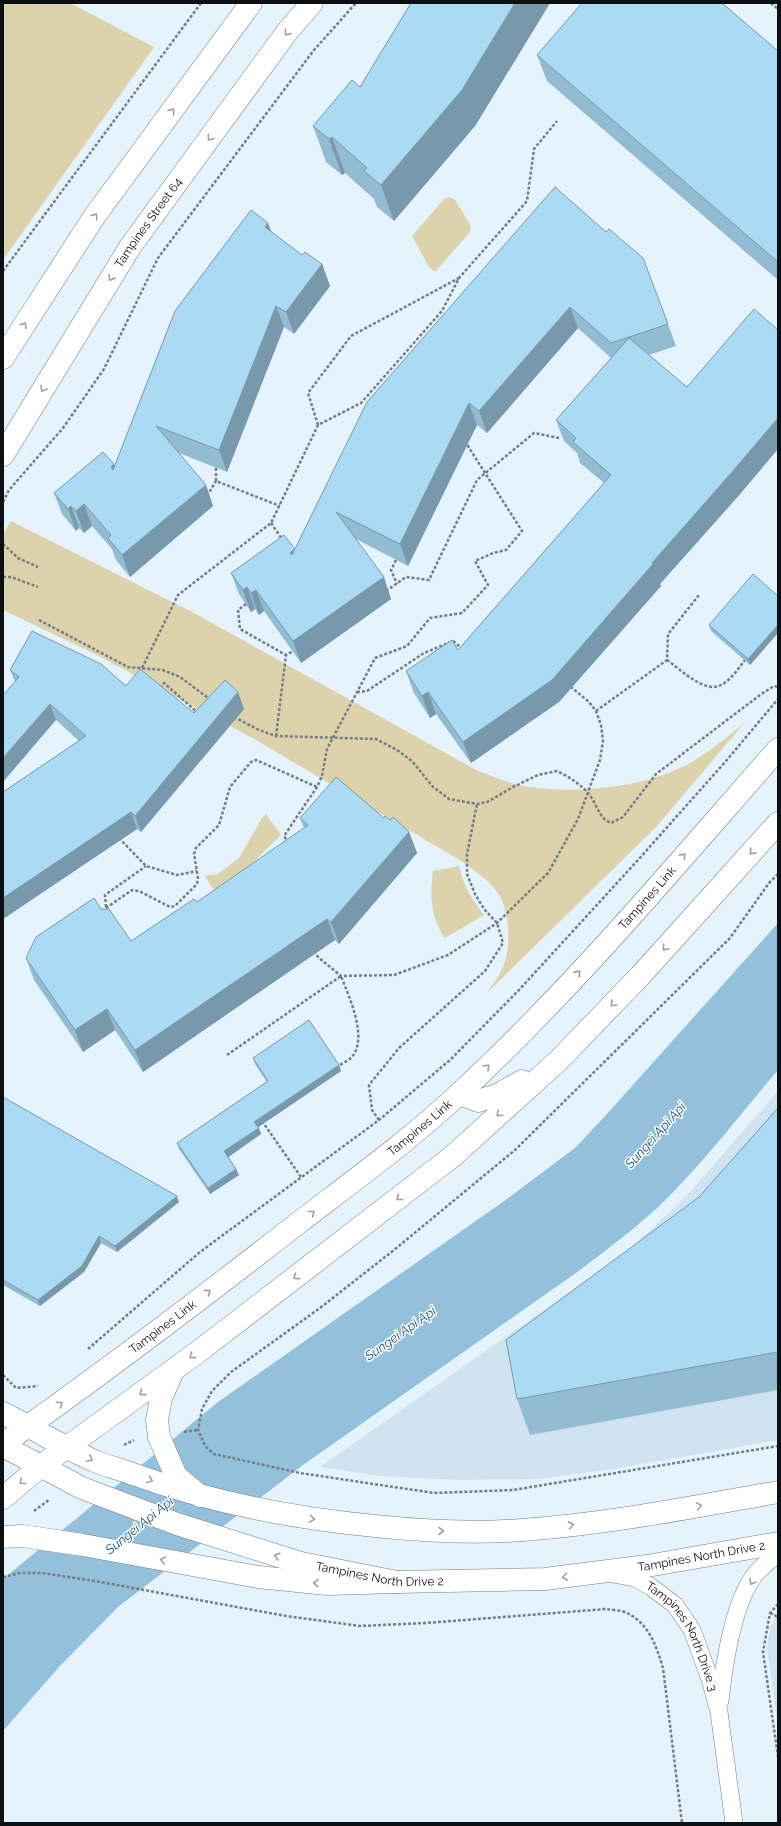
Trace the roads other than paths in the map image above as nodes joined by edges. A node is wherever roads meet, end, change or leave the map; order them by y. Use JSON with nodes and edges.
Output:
{"nodes":[{"id":1,"x":251,"y":3,"type":"edge"},
{"id":2,"x":312,"y":3,"type":"edge"},
{"id":3,"x":3,"y":358,"type":"edge"},
{"id":4,"x":3,"y":455,"type":"edge"},
{"id":5,"x":778,"y":749,"type":"edge"},
{"id":6,"x":778,"y":823,"type":"edge"},
{"id":7,"x":559,"y":1060,"type":"junction"},
{"id":8,"x":459,"y":1094,"type":"junction"},
{"id":9,"x":174,"y":1370,"type":"junction"},
{"id":10,"x":3,"y":1412,"type":"edge"},
{"id":11,"x":28,"y":1426,"type":"junction"},
{"id":12,"x":3,"y":1445,"type":"edge"},
{"id":13,"x":68,"y":1448,"type":"junction"},
{"id":14,"x":42,"y":1466,"type":"junction"},
{"id":15,"x":778,"y":1492,"type":"edge"},
{"id":16,"x":200,"y":1496,"type":"junction"},
{"id":17,"x":3,"y":1498,"type":"edge"},
{"id":18,"x":13,"y":1536,"type":"edge"},
{"id":19,"x":778,"y":1543,"type":"edge"},
{"id":20,"x":778,"y":1554,"type":"edge"},
{"id":21,"x":604,"y":1572,"type":"junction"},
{"id":22,"x":397,"y":1582,"type":"junction"},
{"id":23,"x":719,"y":1712,"type":"junction"},
{"id":24,"x":734,"y":1823,"type":"edge"}],
"edges":[{"from":3,"to":1,"type":"main road","one_way":true},
{"from":2,"to":4,"type":"main road","name":"Tampines Street 64","one_way":true},
{"from":8,"to":5,"type":"main road","name":"Tampines Link","one_way":true},
{"from":6,"to":7,"type":"main road","one_way":true},
{"from":7,"to":8,"type":"main road"},
{"from":7,"to":9,"type":"main road","one_way":true},
{"from":11,"to":8,"type":"main road","name":"Tampines Link","one_way":true},
{"from":9,"to":13,"type":"main road","one_way":true},
{"from":9,"to":16,"type":"main road"},
{"from":10,"to":11,"type":"main road"},
{"from":11,"to":12,"type":"main road","name":"Tampines Link"},
{"from":11,"to":13,"type":"main road"},
{"from":12,"to":14,"type":"main road","name":"Tampines North Drive 2"},
{"from":13,"to":14,"type":"main road"},
{"from":13,"to":16,"type":"main road","one_way":true},
{"from":14,"to":17,"type":"main road","one_way":true},
{"from":22,"to":14,"type":"main road","name":"Tampines North Drive 2","one_way":true},
{"from":16,"to":15,"type":"main road","one_way":true},
{"from":22,"to":18,"type":"main road","one_way":true},
{"from":19,"to":21,"type":"main road","name":"Tampines North Drive 2"},
{"from":20,"to":23,"type":"lane","name":"Tampines North Drive 3","one_way":true},
{"from":21,"to":22,"type":"main road","name":"Tampines North Drive 2","one_way":true},
{"from":21,"to":23,"type":"lane","name":"Tampines North Drive 3"},
{"from":23,"to":24,"type":"lane","name":"Tampines North Drive 3"}]}
